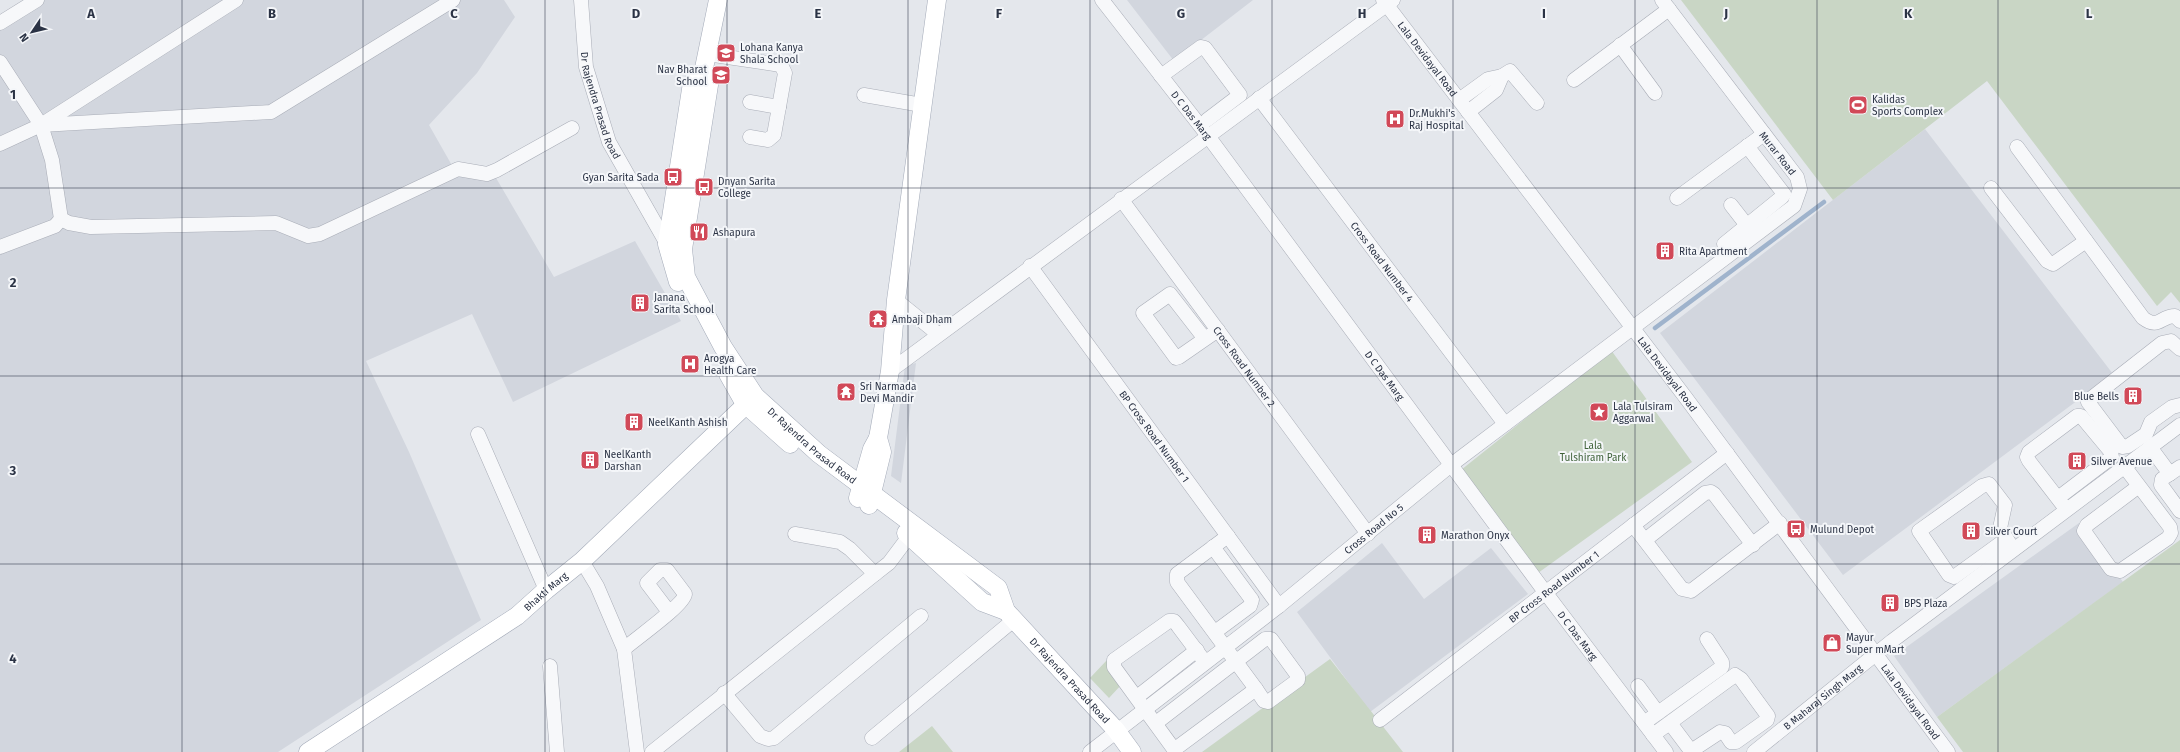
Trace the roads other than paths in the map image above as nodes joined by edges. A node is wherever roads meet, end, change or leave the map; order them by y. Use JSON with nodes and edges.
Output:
{"nodes":[{"id":1,"x":37,"y":0,"type":"edge"},
{"id":2,"x":236,"y":0,"type":"edge"},
{"id":3,"x":453,"y":0,"type":"edge"},
{"id":4,"x":581,"y":0,"type":"edge"},
{"id":5,"x":718,"y":0,"type":"edge"},
{"id":6,"x":937,"y":0,"type":"edge"},
{"id":7,"x":1102,"y":0,"type":"edge"},
{"id":8,"x":1388,"y":2,"type":"edge"},
{"id":9,"x":1665,"y":4,"type":"edge"},
{"id":10,"x":0,"y":23,"type":"edge"},
{"id":11,"x":1620,"y":45,"type":"junction"},
{"id":12,"x":708,"y":54,"type":"junction"},
{"id":13,"x":0,"y":62,"type":"edge"},
{"id":14,"x":1165,"y":73,"type":"junction"},
{"id":15,"x":1502,"y":76,"type":"junction"},
{"id":16,"x":1574,"y":80,"type":"dead end"},
{"id":17,"x":1655,"y":93,"type":"dead end"},
{"id":18,"x":864,"y":95,"type":"dead end"},
{"id":19,"x":1260,"y":98,"type":"junction"},
{"id":20,"x":1459,"y":100,"type":"junction"},
{"id":21,"x":750,"y":102,"type":"dead end"},
{"id":22,"x":1188,"y":102,"type":"junction"},
{"id":23,"x":1537,"y":103,"type":"dead end"},
{"id":24,"x":922,"y":105,"type":"junction"},
{"id":25,"x":779,"y":107,"type":"junction"},
{"id":26,"x":1233,"y":110,"type":"junction"},
{"id":27,"x":1468,"y":112,"type":"junction"},
{"id":28,"x":1207,"y":120,"type":"junction"},
{"id":29,"x":41,"y":125,"type":"junction"},
{"id":30,"x":572,"y":128,"type":"dead end"},
{"id":31,"x":1212,"y":134,"type":"junction"},
{"id":32,"x":1764,"y":134,"type":"junction"},
{"id":33,"x":750,"y":137,"type":"dead end"},
{"id":34,"x":0,"y":144,"type":"edge"},
{"id":35,"x":1747,"y":146,"type":"junction"},
{"id":36,"x":2016,"y":147,"type":"dead end"},
{"id":37,"x":1990,"y":188,"type":"dead end"},
{"id":38,"x":1677,"y":198,"type":"dead end"},
{"id":39,"x":1121,"y":199,"type":"junction"},
{"id":40,"x":1732,"y":204,"type":"dead end"},
{"id":41,"x":61,"y":218,"type":"junction"},
{"id":42,"x":1751,"y":230,"type":"junction"},
{"id":43,"x":2086,"y":241,"type":"junction"},
{"id":44,"x":1724,"y":244,"type":"dead end"},
{"id":45,"x":675,"y":246,"type":"junction"},
{"id":46,"x":0,"y":247,"type":"edge"},
{"id":47,"x":1030,"y":266,"type":"junction"},
{"id":48,"x":896,"y":300,"type":"junction"},
{"id":49,"x":2180,"y":322,"type":"edge"},
{"id":50,"x":1632,"y":328,"type":"junction"},
{"id":51,"x":1218,"y":330,"type":"junction"},
{"id":52,"x":938,"y":334,"type":"junction"},
{"id":53,"x":1205,"y":339,"type":"junction"},
{"id":54,"x":2180,"y":349,"type":"edge"},
{"id":55,"x":890,"y":371,"type":"junction"},
{"id":56,"x":750,"y":400,"type":"junction"},
{"id":57,"x":2180,"y":405,"type":"edge"},
{"id":58,"x":2162,"y":415,"type":"junction"},
{"id":59,"x":1505,"y":424,"type":"junction"},
{"id":60,"x":2177,"y":428,"type":"edge"},
{"id":61,"x":478,"y":434,"type":"dead end"},
{"id":62,"x":2150,"y":447,"type":"junction"},
{"id":63,"x":1727,"y":453,"type":"junction"},
{"id":64,"x":1451,"y":465,"type":"junction"},
{"id":65,"x":2124,"y":466,"type":"junction"},
{"id":66,"x":2175,"y":470,"type":"edge"},
{"id":67,"x":2139,"y":486,"type":"junction"},
{"id":68,"x":865,"y":492,"type":"junction"},
{"id":69,"x":2062,"y":504,"type":"junction"},
{"id":70,"x":2180,"y":511,"type":"edge"},
{"id":71,"x":1780,"y":523,"type":"junction"},
{"id":72,"x":1633,"y":525,"type":"junction"},
{"id":73,"x":795,"y":534,"type":"dead end"},
{"id":74,"x":1368,"y":534,"type":"junction"},
{"id":75,"x":910,"y":535,"type":"junction"},
{"id":76,"x":1228,"y":536,"type":"junction"},
{"id":77,"x":1645,"y":540,"type":"junction"},
{"id":78,"x":1753,"y":544,"type":"junction"},
{"id":79,"x":2009,"y":545,"type":"junction"},
{"id":80,"x":1213,"y":547,"type":"junction"},
{"id":81,"x":582,"y":561,"type":"junction"},
{"id":82,"x":1974,"y":571,"type":"junction"},
{"id":83,"x":875,"y":574,"type":"junction"},
{"id":84,"x":546,"y":590,"type":"junction"},
{"id":85,"x":1544,"y":592,"type":"junction"},
{"id":86,"x":1279,"y":606,"type":"junction"},
{"id":87,"x":669,"y":612,"type":"dead end"},
{"id":88,"x":1011,"y":615,"type":"junction"},
{"id":89,"x":921,"y":616,"type":"dead end"},
{"id":90,"x":1215,"y":632,"type":"junction"},
{"id":91,"x":1706,"y":640,"type":"dead end"},
{"id":92,"x":1225,"y":647,"type":"junction"},
{"id":93,"x":624,"y":649,"type":"junction"},
{"id":94,"x":1876,"y":654,"type":"junction"},
{"id":95,"x":1201,"y":656,"type":"junction"},
{"id":96,"x":1236,"y":661,"type":"junction"},
{"id":97,"x":550,"y":666,"type":"dead end"},
{"id":98,"x":1638,"y":686,"type":"dead end"},
{"id":99,"x":1256,"y":690,"type":"junction"},
{"id":100,"x":724,"y":693,"type":"junction"},
{"id":101,"x":1141,"y":703,"type":"junction"},
{"id":102,"x":1658,"y":713,"type":"junction"},
{"id":103,"x":1380,"y":720,"type":"dead end"},
{"id":104,"x":1156,"y":723,"type":"junction"},
{"id":105,"x":1644,"y":723,"type":"junction"},
{"id":106,"x":1670,"y":723,"type":"junction"},
{"id":107,"x":1116,"y":730,"type":"junction"},
{"id":108,"x":1653,"y":735,"type":"junction"},
{"id":109,"x":872,"y":738,"type":"dead end"},
{"id":110,"x":308,"y":752,"type":"edge"},
{"id":111,"x":557,"y":752,"type":"edge"},
{"id":112,"x":637,"y":752,"type":"edge"},
{"id":113,"x":652,"y":752,"type":"edge"},
{"id":114,"x":1090,"y":752,"type":"edge"},
{"id":115,"x":1132,"y":752,"type":"edge"},
{"id":116,"x":1666,"y":752,"type":"edge"},
{"id":117,"x":1754,"y":752,"type":"edge"},
{"id":118,"x":1948,"y":752,"type":"edge"}],
"edges":[{"from":1,"to":10,"type":"street"},
{"from":2,"to":29,"type":"street"},
{"from":3,"to":29,"type":"street"},
{"from":4,"to":45,"type":"street","name":"Dr Rajendra Prasad Road"},
{"from":5,"to":12,"type":"main road"},
{"from":6,"to":24,"type":"main road"},
{"from":7,"to":14,"type":"street","name":"D C Das Marg"},
{"from":8,"to":19,"type":"street"},
{"from":8,"to":20,"type":"street","name":"Lala Devidayal Road"},
{"from":9,"to":11,"type":"street"},
{"from":9,"to":32,"type":"street","name":"Murar Road"},
{"from":11,"to":16,"type":"street"},
{"from":11,"to":17,"type":"street"},
{"from":12,"to":25,"type":"street"},
{"from":12,"to":45,"type":"main road"},
{"from":13,"to":29,"type":"street"},
{"from":14,"to":22,"type":"street","name":"D C Das Marg"},
{"from":14,"to":26,"type":"street"},
{"from":15,"to":20,"type":"street"},
{"from":15,"to":23,"type":"street"},
{"from":15,"to":27,"type":"street"},
{"from":18,"to":24,"type":"street"},
{"from":19,"to":26,"type":"street"},
{"from":19,"to":59,"type":"street","name":"Cross Road Number 4"},
{"from":20,"to":27,"type":"street","name":"Lala Devidayal Road"},
{"from":21,"to":25,"type":"street"},
{"from":22,"to":28,"type":"street"},
{"from":22,"to":31,"type":"street","name":"D C Das Marg"},
{"from":24,"to":48,"type":"main road"},
{"from":25,"to":33,"type":"street"},
{"from":26,"to":28,"type":"street"},
{"from":26,"to":31,"type":"street"},
{"from":27,"to":50,"type":"street","name":"Lala Devidayal Road"},
{"from":28,"to":31,"type":"street"},
{"from":29,"to":34,"type":"street"},
{"from":29,"to":41,"type":"street"},
{"from":30,"to":41,"type":"street"},
{"from":31,"to":39,"type":"street"},
{"from":31,"to":64,"type":"street","name":"D C Das Marg"},
{"from":32,"to":35,"type":"street"},
{"from":32,"to":42,"type":"street","name":"Murar Road"},
{"from":35,"to":38,"type":"street"},
{"from":35,"to":42,"type":"street"},
{"from":36,"to":43,"type":"street"},
{"from":37,"to":43,"type":"street"},
{"from":39,"to":47,"type":"street"},
{"from":39,"to":51,"type":"street","name":"Cross Road Number 2"},
{"from":40,"to":42,"type":"street"},
{"from":41,"to":46,"type":"street"},
{"from":42,"to":44,"type":"street"},
{"from":42,"to":50,"type":"street","name":"Murar Road"},
{"from":43,"to":49,"type":"street"},
{"from":45,"to":56,"type":"main road","name":"Dr Rajendra Prasad Road"},
{"from":47,"to":52,"type":"street"},
{"from":47,"to":76,"type":"street","name":"BP Cross Road Number 1"},
{"from":48,"to":52,"type":"street"},
{"from":48,"to":55,"type":"main road"},
{"from":50,"to":59,"type":"street","name":"Cross Road No 5"},
{"from":50,"to":63,"type":"street","name":"Lala Devidayal Road"},
{"from":51,"to":53,"type":"street"},
{"from":51,"to":74,"type":"street","name":"Cross Road Number 2"},
{"from":52,"to":55,"type":"street"},
{"from":53,"to":53,"type":"street"},
{"from":54,"to":58,"type":"street"},
{"from":55,"to":68,"type":"main road"},
{"from":56,"to":68,"type":"main road","name":"Dr Rajendra Prasad Road"},
{"from":56,"to":81,"type":"main road","name":"Bhakti Marg"},
{"from":57,"to":58,"type":"street"},
{"from":58,"to":60,"type":"street"},
{"from":59,"to":64,"type":"street","name":"Cross Road No 5"},
{"from":60,"to":62,"type":"street","name":"B Maharaj Singh Marg"},
{"from":61,"to":84,"type":"street"},
{"from":62,"to":65,"type":"street","name":"B Maharaj Singh Marg"},
{"from":62,"to":66,"type":"street"},
{"from":63,"to":71,"type":"street","name":"Lala Devidayal Road"},
{"from":63,"to":72,"type":"street","name":"BP Cross Road Number 1"},
{"from":64,"to":74,"type":"street","name":"Cross Road No 5"},
{"from":64,"to":85,"type":"street","name":"D C Das Marg"},
{"from":65,"to":67,"type":"street"},
{"from":65,"to":69,"type":"street","name":"B Maharaj Singh Marg"},
{"from":66,"to":70,"type":"street"},
{"from":67,"to":67,"type":"street"},
{"from":68,"to":75,"type":"main road","name":"Dr Rajendra Prasad Road"},
{"from":68,"to":88,"type":"main road","name":"Dr Rajendra Prasad Road"},
{"from":69,"to":69,"type":"street"},
{"from":69,"to":79,"type":"street","name":"B Maharaj Singh Marg"},
{"from":71,"to":78,"type":"street"},
{"from":71,"to":94,"type":"street","name":"Lala Devidayal Road"},
{"from":72,"to":77,"type":"street"},
{"from":72,"to":85,"type":"street","name":"BP Cross Road Number 1"},
{"from":73,"to":83,"type":"street"},
{"from":74,"to":86,"type":"street","name":"Cross Road No 5"},
{"from":75,"to":83,"type":"street"},
{"from":75,"to":88,"type":"main road","name":"Dr Rajendra Prasad Road"},
{"from":76,"to":80,"type":"street"},
{"from":76,"to":86,"type":"street","name":"BP Cross Road Number 1"},
{"from":77,"to":78,"type":"street"},
{"from":77,"to":78,"type":"street"},
{"from":79,"to":82,"type":"street","name":"B Maharaj Singh Marg"},
{"from":79,"to":82,"type":"street"},
{"from":80,"to":90,"type":"street"},
{"from":80,"to":90,"type":"street"},
{"from":81,"to":84,"type":"main road","name":"Bhakti Marg"},
{"from":81,"to":93,"type":"street"},
{"from":82,"to":94,"type":"street","name":"B Maharaj Singh Marg"},
{"from":83,"to":100,"type":"street"},
{"from":84,"to":110,"type":"main road","name":"Bhakti Marg"},
{"from":85,"to":103,"type":"street","name":"BP Cross Road Number 1"},
{"from":85,"to":105,"type":"street","name":"D C Das Marg"},
{"from":86,"to":92,"type":"street","name":"Cross Road No 5"},
{"from":87,"to":93,"type":"street"},
{"from":88,"to":107,"type":"main road","name":"Dr Rajendra Prasad Road"},
{"from":88,"to":109,"type":"street"},
{"from":89,"to":100,"type":"street"},
{"from":90,"to":92,"type":"street"},
{"from":91,"to":102,"type":"street"},
{"from":92,"to":95,"type":"street","name":"Cross Road No 5"},
{"from":92,"to":96,"type":"street"},
{"from":93,"to":112,"type":"street"},
{"from":94,"to":117,"type":"street","name":"B Maharaj Singh Marg"},
{"from":94,"to":118,"type":"street","name":"Lala Devidayal Road"},
{"from":95,"to":101,"type":"street","name":"Cross Road No 5"},
{"from":95,"to":101,"type":"street"},
{"from":96,"to":99,"type":"street"},
{"from":96,"to":99,"type":"street"},
{"from":96,"to":104,"type":"street"},
{"from":97,"to":111,"type":"street"},
{"from":98,"to":102,"type":"street"},
{"from":99,"to":104,"type":"street"},
{"from":100,"to":113,"type":"street"},
{"from":101,"to":104,"type":"street"},
{"from":101,"to":107,"type":"street","name":"Cross Road No 5"},
{"from":102,"to":105,"type":"street"},
{"from":105,"to":108,"type":"street","name":"D C Das Marg"},
{"from":106,"to":106,"type":"street"},
{"from":106,"to":108,"type":"street"},
{"from":107,"to":114,"type":"street","name":"Cross Road No 5"},
{"from":107,"to":115,"type":"main road","name":"Dr Rajendra Prasad Road"},
{"from":108,"to":116,"type":"street","name":"D C Das Marg"}]}
